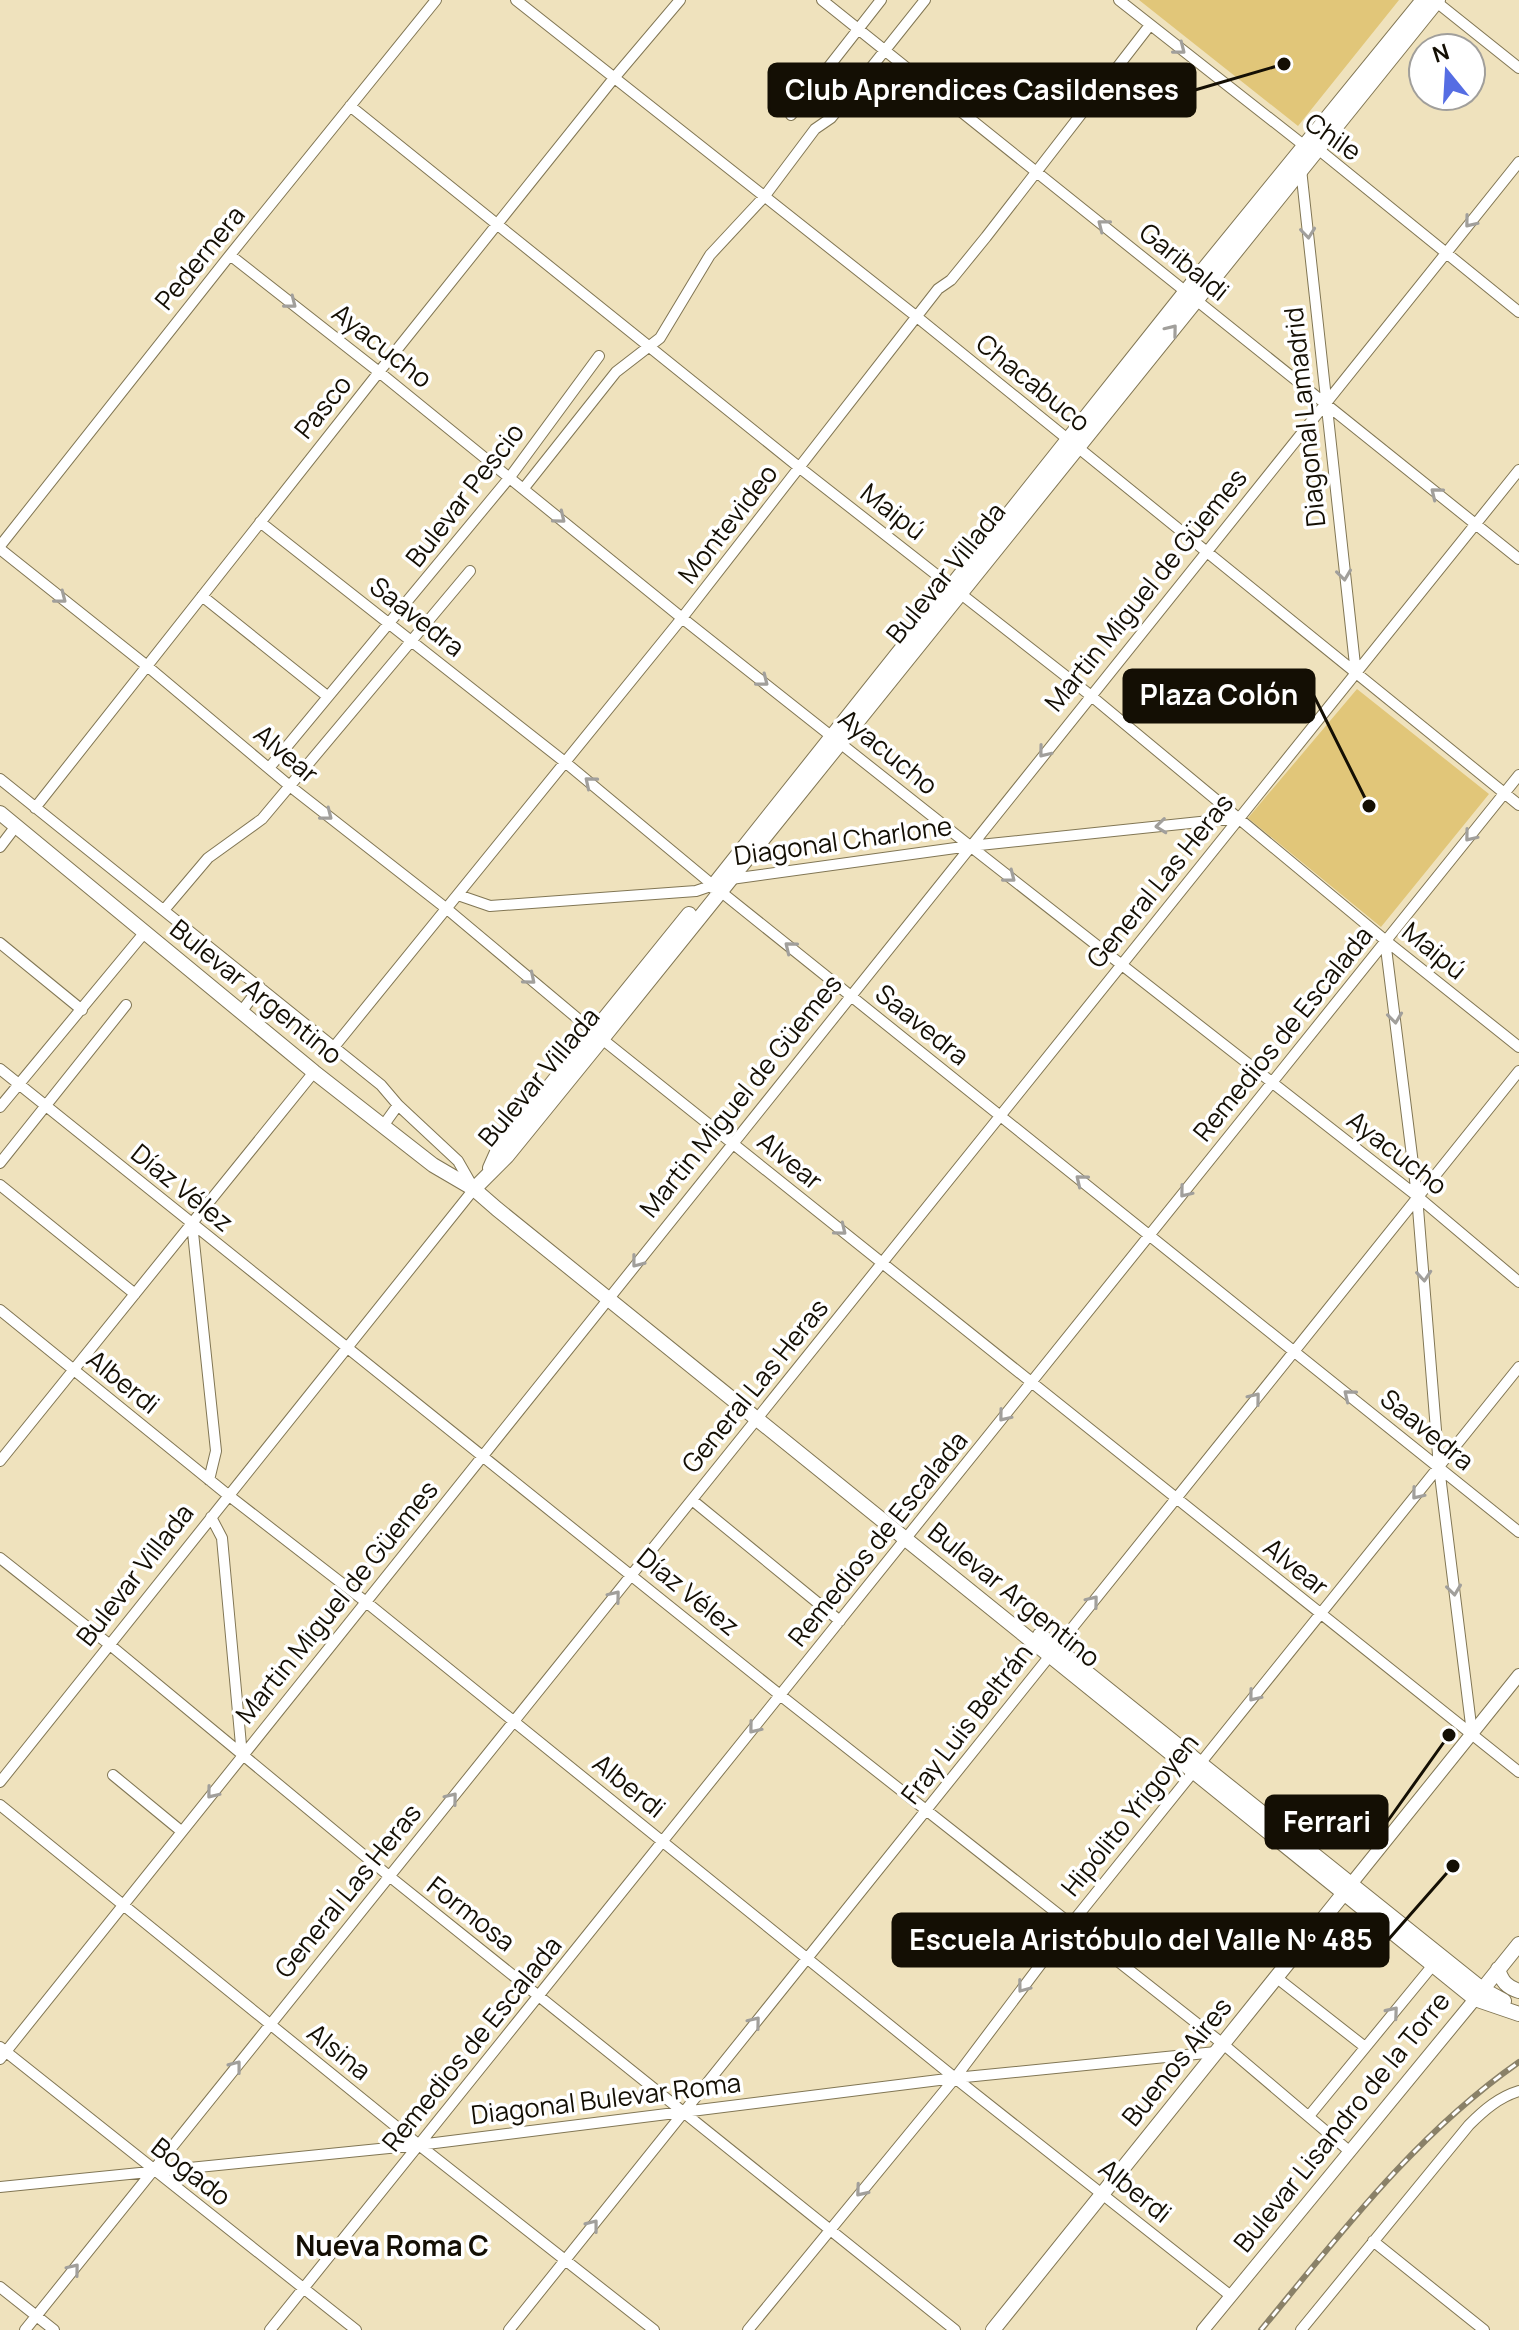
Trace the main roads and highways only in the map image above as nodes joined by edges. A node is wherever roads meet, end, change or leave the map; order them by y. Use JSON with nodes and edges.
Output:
{"nodes":[{"id":1,"x":1433,"y":0,"type":"edge"},
{"id":2,"x":836,"y":738,"type":"junction"},
{"id":3,"x":0,"y":813,"type":"edge"},
{"id":4,"x":716,"y":888,"type":"junction"},
{"id":5,"x":474,"y":1189,"type":"junction"},
{"id":6,"x":1348,"y":1888,"type":"junction"},
{"id":7,"x":1519,"y":1944,"type":"edge"},
{"id":8,"x":1498,"y":1969,"type":"junction"},
{"id":9,"x":1519,"y":1991,"type":"edge"},
{"id":10,"x":1478,"y":1994,"type":"junction"},
{"id":11,"x":1515,"y":2007,"type":"edge"},
{"id":12,"x":993,"y":2330,"type":"edge"}],
"edges":[{"from":1,"to":2,"type":"main road","name":"Bulevar Villada"},
{"from":2,"to":4,"type":"main road","name":"Bulevar Villada"},
{"from":2,"to":4,"type":"main road","name":"Bulevar Villada"},
{"from":3,"to":5,"type":"main road","name":"Bulevar Argentino"},
{"from":4,"to":5,"type":"main road","name":"Bulevar Villada"},
{"from":5,"to":6,"type":"main road","name":"Bulevar Argentino"},
{"from":6,"to":10,"type":"main road","name":"Bulevar Argentino"},
{"from":6,"to":10,"type":"main road","name":"Bulevar Argentino"},
{"from":6,"to":12,"type":"main road","name":"Buenos Aires"},
{"from":7,"to":8,"type":"main road","name":"Bulevar Lisandro de la Torre"},
{"from":8,"to":9,"type":"main road"},
{"from":8,"to":10,"type":"main road","name":"Bulevar Lisandro de la Torre"},
{"from":10,"to":11,"type":"main road","name":"Bulevar Argentino"}]}
